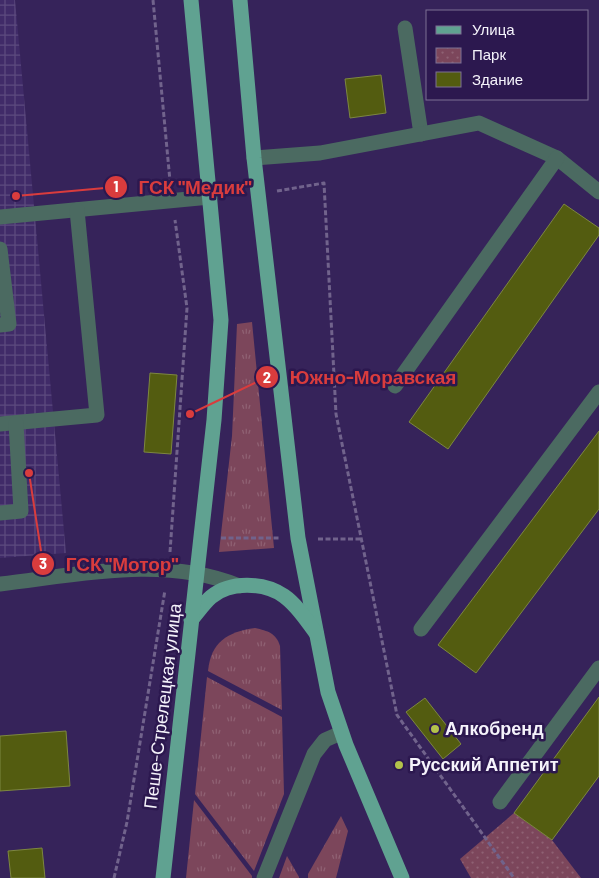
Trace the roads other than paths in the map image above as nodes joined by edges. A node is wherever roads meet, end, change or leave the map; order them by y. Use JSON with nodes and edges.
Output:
{"nodes":[{"id":1,"x":191,"y":0,"type":"edge"},
{"id":2,"x":240,"y":0,"type":"edge"},
{"id":3,"x":405,"y":28,"type":"dead end"},
{"id":4,"x":421,"y":134,"type":"junction"},
{"id":5,"x":254,"y":158,"type":"junction"},
{"id":6,"x":557,"y":158,"type":"junction"},
{"id":7,"x":599,"y":192,"type":"edge"},
{"id":8,"x":210,"y":197,"type":"junction"},
{"id":9,"x":77,"y":210,"type":"junction"},
{"id":10,"x":0,"y":217,"type":"edge"},
{"id":11,"x":0,"y":249,"type":"edge"},
{"id":12,"x":0,"y":325,"type":"edge"},
{"id":13,"x":395,"y":386,"type":"dead end"},
{"id":14,"x":599,"y":392,"type":"edge"},
{"id":15,"x":16,"y":423,"type":"junction"},
{"id":16,"x":0,"y":424,"type":"edge"},
{"id":17,"x":0,"y":513,"type":"edge"},
{"id":18,"x":198,"y":573,"type":"junction"},
{"id":19,"x":0,"y":584,"type":"edge"},
{"id":20,"x":240,"y":586,"type":"junction"},
{"id":21,"x":191,"y":620,"type":"junction"},
{"id":22,"x":421,"y":629,"type":"dead end"},
{"id":23,"x":319,"y":637,"type":"junction"},
{"id":24,"x":599,"y":668,"type":"edge"},
{"id":25,"x":341,"y":733,"type":"junction"},
{"id":26,"x":500,"y":802,"type":"dead end"},
{"id":27,"x":163,"y":878,"type":"edge"},
{"id":28,"x":264,"y":878,"type":"edge"},
{"id":29,"x":402,"y":878,"type":"edge"}],
"edges":[{"from":1,"to":8,"type":"main road","name":"Пеше-Стрелецкая улица"},
{"from":2,"to":5,"type":"main road"},
{"from":3,"to":4,"type":"street"},
{"from":4,"to":5,"type":"street"},
{"from":4,"to":6,"type":"street"},
{"from":5,"to":23,"type":"main road"},
{"from":6,"to":7,"type":"street"},
{"from":6,"to":13,"type":"street"},
{"from":8,"to":9,"type":"street"},
{"from":8,"to":18,"type":"main road","name":"Пеше-Стрелецкая улица"},
{"from":9,"to":10,"type":"street"},
{"from":9,"to":15,"type":"street"},
{"from":11,"to":12,"type":"street"},
{"from":14,"to":22,"type":"street"},
{"from":15,"to":16,"type":"street"},
{"from":15,"to":17,"type":"street"},
{"from":18,"to":19,"type":"street"},
{"from":18,"to":20,"type":"street"},
{"from":18,"to":21,"type":"main road","name":"Пеше-Стрелецкая улица"},
{"from":20,"to":21,"type":"main road"},
{"from":20,"to":23,"type":"main road"},
{"from":21,"to":27,"type":"main road","name":"Пеше-Стрелецкая улица"},
{"from":23,"to":25,"type":"main road"},
{"from":24,"to":26,"type":"street"},
{"from":25,"to":28,"type":"street"},
{"from":25,"to":29,"type":"main road"}]}
